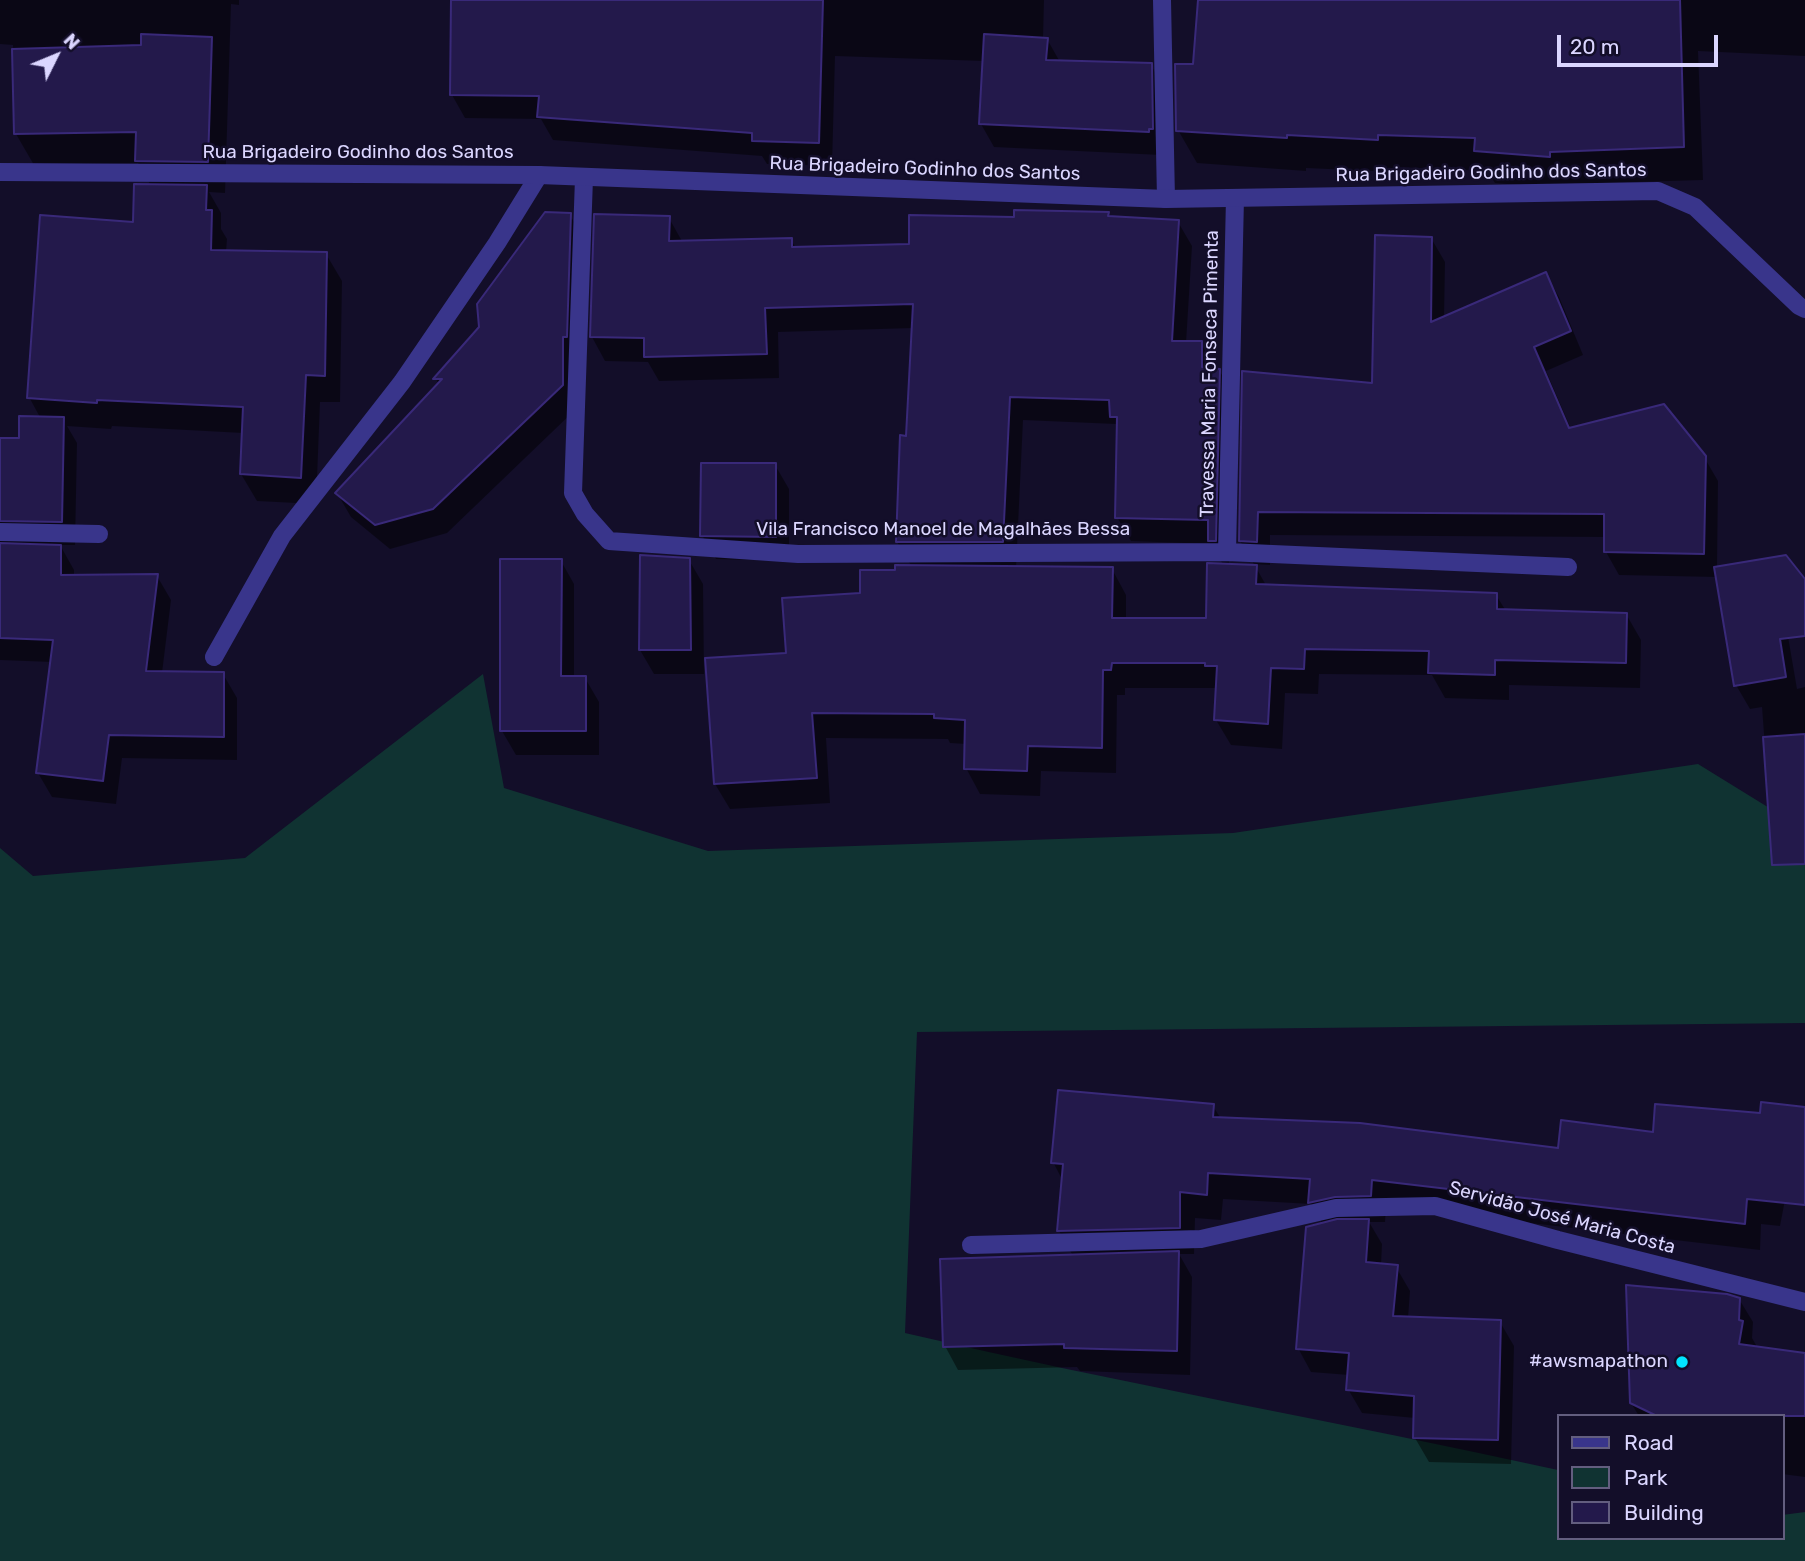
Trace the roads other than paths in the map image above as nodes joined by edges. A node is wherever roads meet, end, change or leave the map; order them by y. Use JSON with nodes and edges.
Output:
{"nodes":[{"id":1,"x":1162,"y":0,"type":"edge"},
{"id":2,"x":0,"y":172,"type":"edge"},
{"id":3,"x":539,"y":175,"type":"junction"},
{"id":4,"x":584,"y":178,"type":"junction"},
{"id":5,"x":1234,"y":198,"type":"junction"},
{"id":6,"x":1167,"y":199,"type":"junction"},
{"id":7,"x":1805,"y":309,"type":"edge"},
{"id":8,"x":0,"y":532,"type":"edge"},
{"id":9,"x":99,"y":534,"type":"dead end"},
{"id":10,"x":1227,"y":552,"type":"junction"},
{"id":11,"x":1568,"y":567,"type":"dead end"},
{"id":12,"x":214,"y":657,"type":"dead end"},
{"id":13,"x":971,"y":1245,"type":"dead end"},
{"id":14,"x":1805,"y":1302,"type":"edge"}],
"edges":[{"from":1,"to":6,"type":"street"},
{"from":2,"to":3,"type":"street","name":"Rua Brigadeiro Godinho dos Santos"},
{"from":3,"to":4,"type":"street","name":"Rua Brigadeiro Godinho dos Santos"},
{"from":3,"to":12,"type":"street"},
{"from":4,"to":6,"type":"street","name":"Rua Brigadeiro Godinho dos Santos"},
{"from":4,"to":10,"type":"street","name":"Vila Francisco Manoel de Magalhães Bessa"},
{"from":5,"to":6,"type":"street","name":"Rua Brigadeiro Godinho dos Santos"},
{"from":5,"to":7,"type":"street","name":"Rua Brigadeiro Godinho dos Santos"},
{"from":5,"to":10,"type":"street","name":"Travessa Maria Fonseca Pimenta"},
{"from":8,"to":9,"type":"street"},
{"from":10,"to":11,"type":"street","name":"Vila Francisco Manoel de Magalhães Bessa"},
{"from":13,"to":14,"type":"street","name":"Servidão José Maria Costa"}]}
